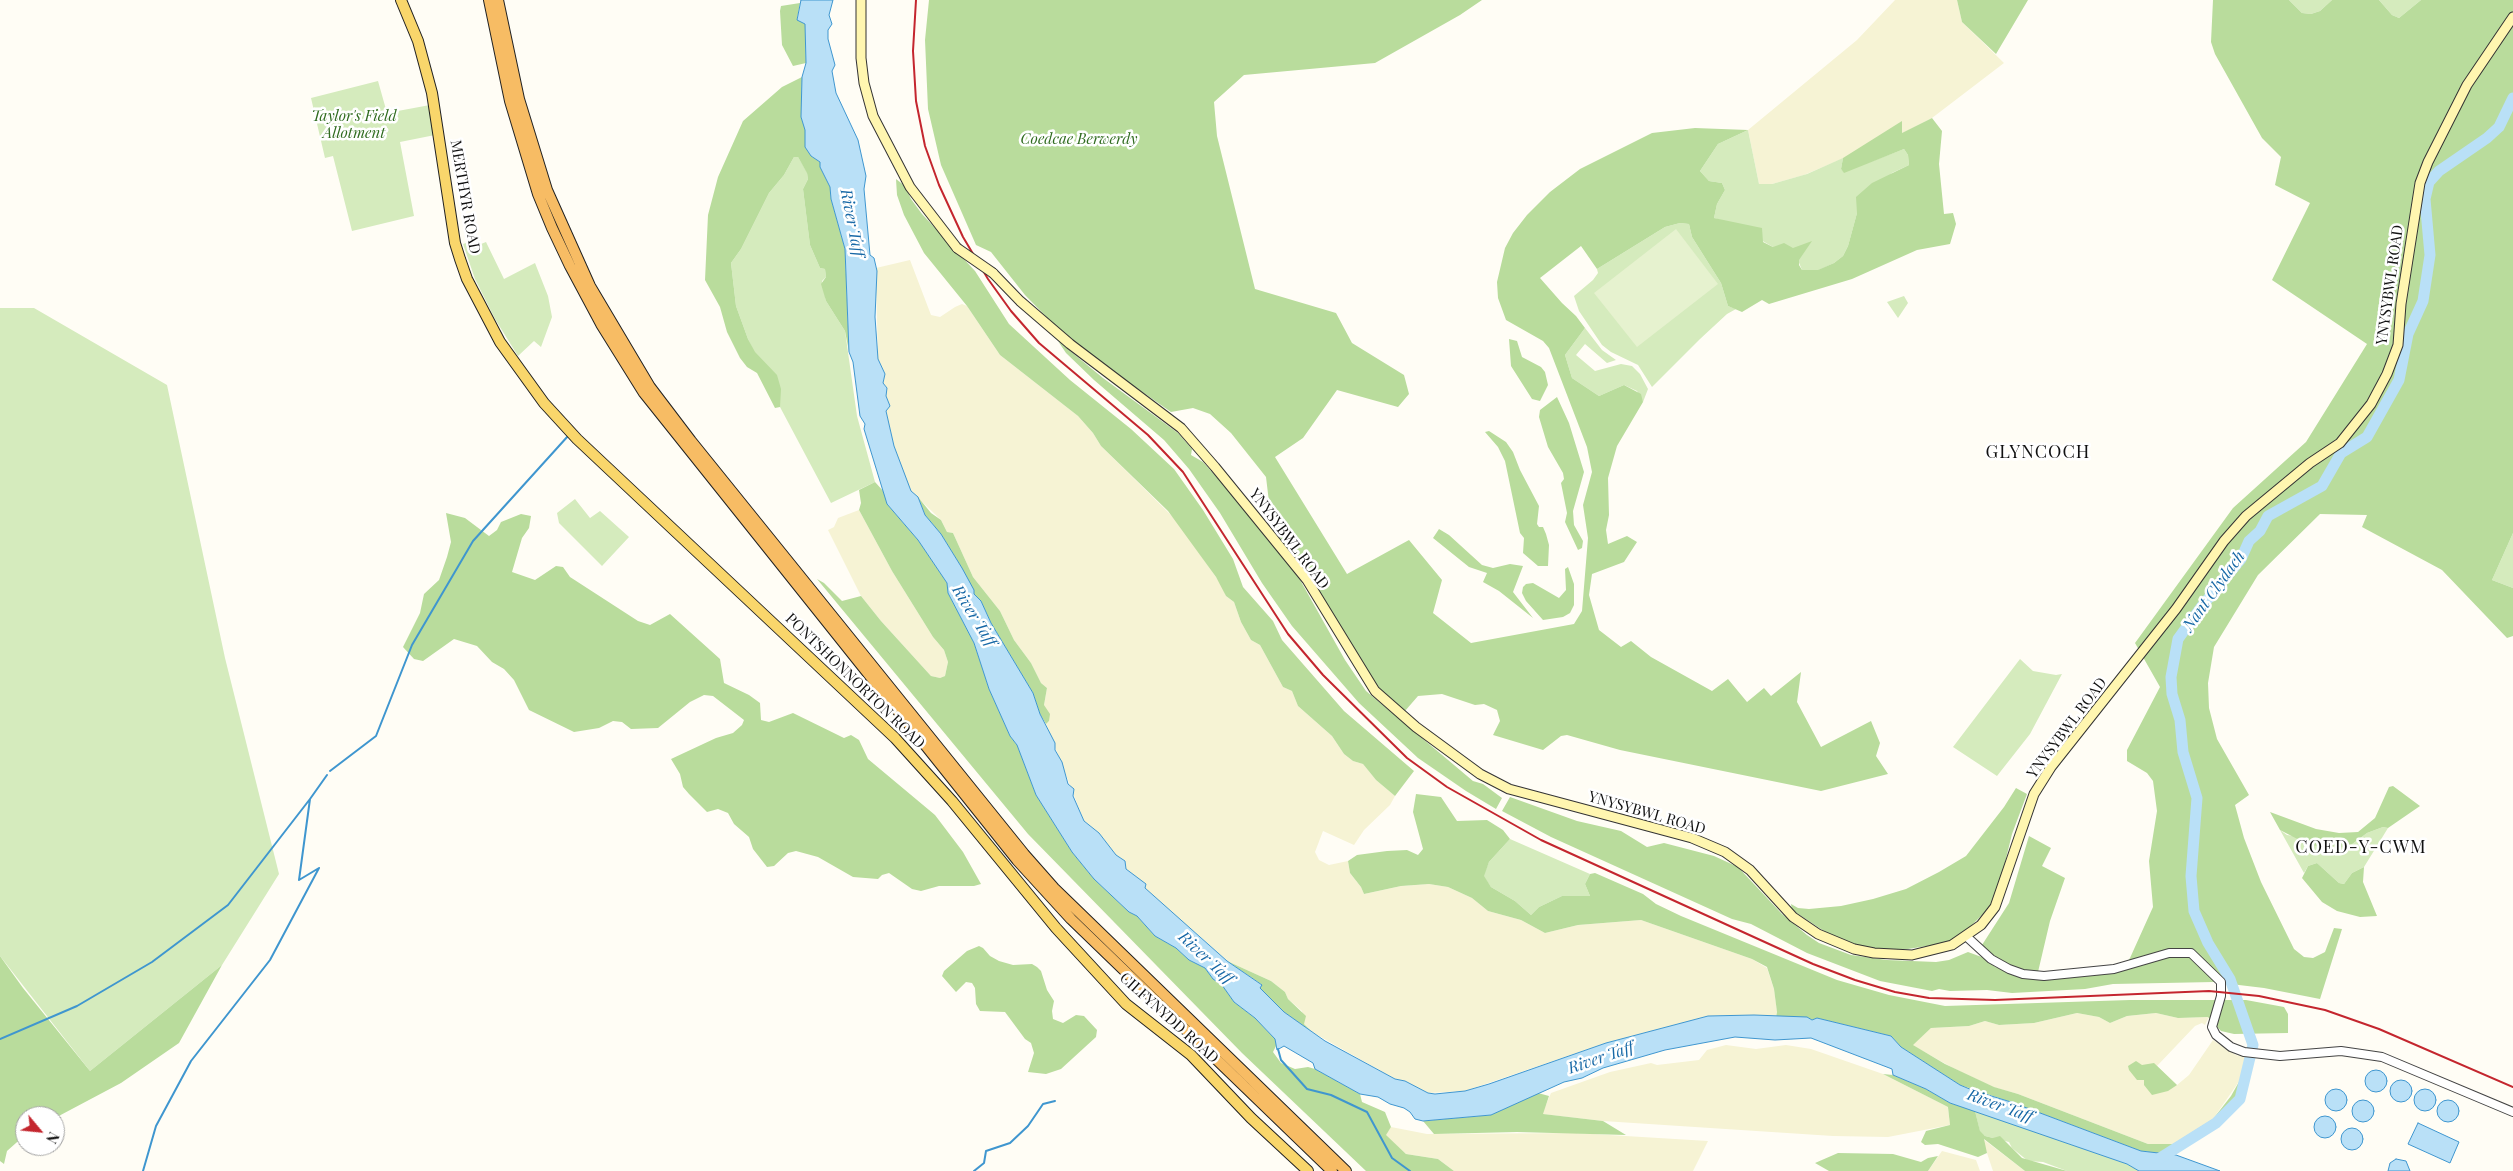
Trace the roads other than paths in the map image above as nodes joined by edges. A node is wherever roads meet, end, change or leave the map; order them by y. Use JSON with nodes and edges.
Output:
{"nodes":[{"id":1,"x":401,"y":0,"type":"edge"},
{"id":2,"x":489,"y":0,"type":"edge"},
{"id":3,"x":498,"y":0,"type":"edge"},
{"id":4,"x":861,"y":0,"type":"edge"},
{"id":5,"x":2513,"y":17,"type":"edge"},
{"id":6,"x":532,"y":158,"type":"junction"},
{"id":7,"x":543,"y":192,"type":"junction"},
{"id":8,"x":614,"y":474,"type":"joint"},
{"id":9,"x":1056,"y":928,"type":"joint"},
{"id":10,"x":1967,"y":937,"type":"junction"},
{"id":11,"x":2513,"y":1112,"type":"edge"},
{"id":12,"x":1308,"y":1171,"type":"edge"},
{"id":13,"x":1332,"y":1171,"type":"edge"},
{"id":14,"x":1346,"y":1171,"type":"edge"}],
"edges":[{"from":1,"to":8,"type":"main road","name":"MERTHYR ROAD"},
{"from":2,"to":6,"type":"highway"},
{"from":3,"to":6,"type":"highway"},
{"from":4,"to":10,"type":"main road","name":"YNYSYBWL ROAD","bridge":true},
{"from":5,"to":10,"type":"main road","name":"YNYSYBWL ROAD"},
{"from":6,"to":7,"type":"highway"},
{"from":7,"to":13,"type":"highway"},
{"from":7,"to":14,"type":"highway"},
{"from":8,"to":9,"type":"main road","name":"PONTSHONNORTON ROAD"},
{"from":9,"to":12,"type":"main road","name":"CILFYNYDD ROAD"},
{"from":10,"to":11,"type":"street"}]}
